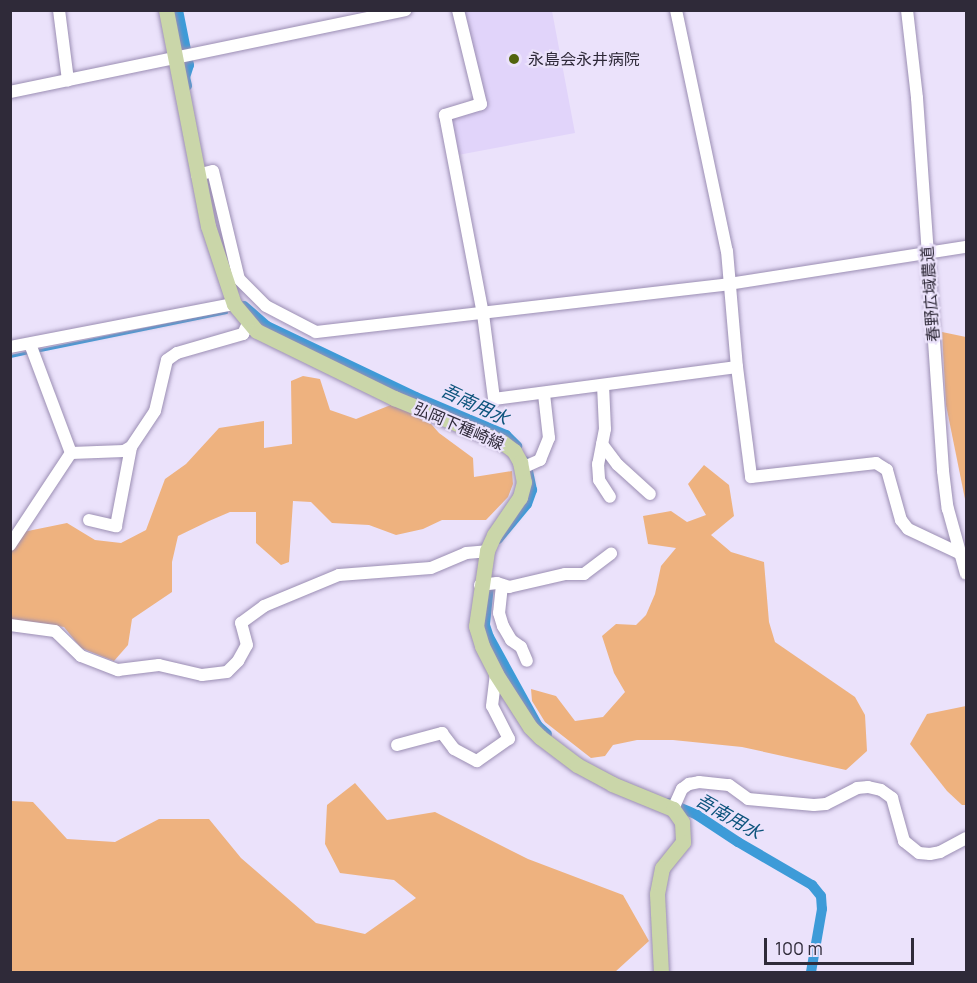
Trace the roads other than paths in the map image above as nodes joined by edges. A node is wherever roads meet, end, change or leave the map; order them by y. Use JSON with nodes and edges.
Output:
{"nodes":[{"id":1,"x":59,"y":10,"type":"edge"},
{"id":2,"x":166,"y":10,"type":"edge"},
{"id":3,"x":406,"y":10,"type":"edge"},
{"id":4,"x":458,"y":10,"type":"edge"},
{"id":5,"x":676,"y":10,"type":"edge"},
{"id":6,"x":907,"y":10,"type":"edge"},
{"id":7,"x":179,"y":56,"type":"junction"},
{"id":8,"x":68,"y":80,"type":"junction"},
{"id":9,"x":10,"y":92,"type":"edge"},
{"id":10,"x":203,"y":173,"type":"junction"},
{"id":11,"x":966,"y":247,"type":"edge"},
{"id":12,"x":927,"y":259,"type":"junction"},
{"id":13,"x":729,"y":284,"type":"junction"},
{"id":14,"x":265,"y":308,"type":"junction"},
{"id":15,"x":483,"y":314,"type":"junction"},
{"id":16,"x":247,"y":317,"type":"junction"},
{"id":17,"x":30,"y":344,"type":"junction"},
{"id":18,"x":10,"y":347,"type":"edge"},
{"id":19,"x":737,"y":367,"type":"junction"},
{"id":20,"x":603,"y":385,"type":"junction"},
{"id":21,"x":544,"y":394,"type":"junction"},
{"id":22,"x":602,"y":444,"type":"junction"},
{"id":23,"x":130,"y":447,"type":"junction"},
{"id":24,"x":71,"y":453,"type":"junction"},
{"id":25,"x":527,"y":467,"type":"junction"},
{"id":26,"x":650,"y":494,"type":"dead end"},
{"id":27,"x":610,"y":497,"type":"dead end"},
{"id":28,"x":89,"y":520,"type":"dead end"},
{"id":29,"x":10,"y":545,"type":"edge"},
{"id":30,"x":487,"y":551,"type":"junction"},
{"id":31,"x":611,"y":554,"type":"dead end"},
{"id":32,"x":963,"y":557,"type":"edge"},
{"id":33,"x":966,"y":574,"type":"edge"},
{"id":34,"x":491,"y":584,"type":"junction"},
{"id":35,"x":10,"y":625,"type":"edge"},
{"id":36,"x":527,"y":661,"type":"dead end"},
{"id":37,"x":496,"y":674,"type":"junction"},
{"id":38,"x":397,"y":745,"type":"dead end"},
{"id":39,"x":675,"y":803,"type":"junction"},
{"id":40,"x":966,"y":838,"type":"edge"},
{"id":41,"x":661,"y":972,"type":"edge"}],
"edges":[{"from":1,"to":8,"type":"street"},
{"from":2,"to":7,"type":"main road"},
{"from":3,"to":7,"type":"street"},
{"from":4,"to":15,"type":"street"},
{"from":5,"to":13,"type":"street"},
{"from":6,"to":12,"type":"street","name":"春野広域農道"},
{"from":7,"to":8,"type":"street"},
{"from":7,"to":10,"type":"main road"},
{"from":8,"to":9,"type":"street"},
{"from":10,"to":14,"type":"street"},
{"from":10,"to":16,"type":"main road"},
{"from":11,"to":12,"type":"street"},
{"from":12,"to":13,"type":"street"},
{"from":12,"to":32,"type":"street","name":"春野広域農道"},
{"from":13,"to":15,"type":"street"},
{"from":13,"to":19,"type":"street"},
{"from":14,"to":15,"type":"street"},
{"from":14,"to":16,"type":"street"},
{"from":15,"to":21,"type":"street"},
{"from":16,"to":17,"type":"street"},
{"from":16,"to":23,"type":"street"},
{"from":16,"to":25,"type":"main road","name":"弘岡下種崎線"},
{"from":17,"to":18,"type":"street"},
{"from":17,"to":24,"type":"street"},
{"from":19,"to":20,"type":"street"},
{"from":19,"to":32,"type":"street"},
{"from":20,"to":21,"type":"street"},
{"from":20,"to":22,"type":"street"},
{"from":21,"to":25,"type":"street"},
{"from":22,"to":26,"type":"street"},
{"from":22,"to":27,"type":"street"},
{"from":23,"to":24,"type":"street"},
{"from":23,"to":28,"type":"street"},
{"from":24,"to":29,"type":"street"},
{"from":25,"to":30,"type":"main road"},
{"from":30,"to":34,"type":"main road"},
{"from":30,"to":35,"type":"street"},
{"from":31,"to":34,"type":"street"},
{"from":32,"to":33,"type":"street","name":"春野広域農道"},
{"from":34,"to":36,"type":"street"},
{"from":34,"to":37,"type":"main road"},
{"from":37,"to":38,"type":"street"},
{"from":37,"to":39,"type":"main road"},
{"from":39,"to":40,"type":"street"},
{"from":39,"to":41,"type":"main road"}]}
